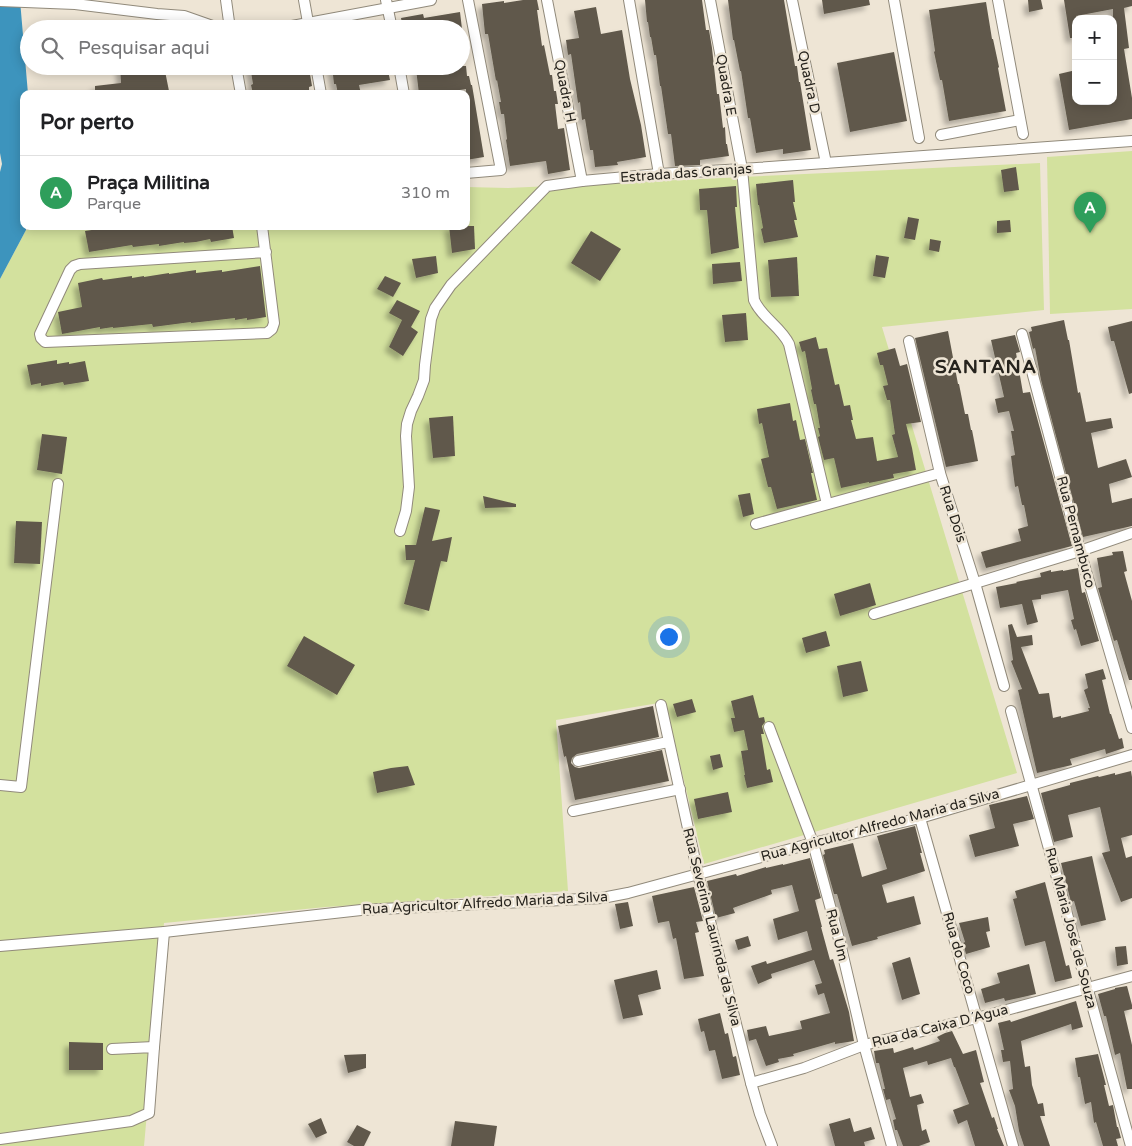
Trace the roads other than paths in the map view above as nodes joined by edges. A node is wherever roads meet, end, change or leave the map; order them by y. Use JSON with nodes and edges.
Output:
{"nodes":[{"id":1,"x":226,"y":0,"type":"edge"},
{"id":2,"x":304,"y":0,"type":"edge"},
{"id":3,"x":431,"y":0,"type":"edge"},
{"id":4,"x":468,"y":0,"type":"edge"},
{"id":5,"x":547,"y":0,"type":"edge"},
{"id":6,"x":629,"y":0,"type":"edge"},
{"id":7,"x":710,"y":0,"type":"edge"},
{"id":8,"x":792,"y":0,"type":"edge"},
{"id":9,"x":894,"y":0,"type":"edge"},
{"id":10,"x":998,"y":0,"type":"edge"},
{"id":11,"x":0,"y":1,"type":"edge"},
{"id":12,"x":387,"y":4,"type":"edge"},
{"id":13,"x":195,"y":20,"type":"edge"},
{"id":14,"x":229,"y":20,"type":"edge"},
{"id":15,"x":308,"y":20,"type":"edge"},
{"id":16,"x":330,"y":20,"type":"edge"},
{"id":17,"x":390,"y":20,"type":"edge"},
{"id":18,"x":238,"y":75,"type":"edge"},
{"id":19,"x":318,"y":75,"type":"edge"},
{"id":20,"x":401,"y":75,"type":"edge"},
{"id":21,"x":240,"y":90,"type":"edge"},
{"id":22,"x":320,"y":90,"type":"edge"},
{"id":23,"x":403,"y":90,"type":"edge"},
{"id":24,"x":1020,"y":120,"type":"junction"},
{"id":25,"x":1023,"y":134,"type":"dead end"},
{"id":26,"x":941,"y":135,"type":"dead end"},
{"id":27,"x":919,"y":138,"type":"dead end"},
{"id":28,"x":1132,"y":141,"type":"edge"},
{"id":29,"x":826,"y":163,"type":"junction"},
{"id":30,"x":742,"y":170,"type":"junction"},
{"id":31,"x":470,"y":173,"type":"edge"},
{"id":32,"x":659,"y":174,"type":"junction"},
{"id":33,"x":582,"y":181,"type":"junction"},
{"id":34,"x":263,"y":230,"type":"edge"},
{"id":35,"x":266,"y":252,"type":"junction"},
{"id":36,"x":1022,"y":334,"type":"dead end"},
{"id":37,"x":909,"y":341,"type":"dead end"},
{"id":38,"x":940,"y":473,"type":"junction"},
{"id":39,"x":58,"y":484,"type":"dead end"},
{"id":40,"x":827,"y":504,"type":"junction"},
{"id":41,"x":756,"y":524,"type":"dead end"},
{"id":42,"x":400,"y":531,"type":"dead end"},
{"id":43,"x":1132,"y":533,"type":"edge"},
{"id":44,"x":1080,"y":551,"type":"junction"},
{"id":45,"x":975,"y":583,"type":"junction"},
{"id":46,"x":874,"y":614,"type":"dead end"},
{"id":47,"x":1004,"y":686,"type":"dead end"},
{"id":48,"x":661,"y":706,"type":"dead end"},
{"id":49,"x":1011,"y":711,"type":"dead end"},
{"id":50,"x":769,"y":727,"type":"dead end"},
{"id":51,"x":1132,"y":728,"type":"edge"},
{"id":52,"x":668,"y":742,"type":"junction"},
{"id":53,"x":1132,"y":754,"type":"edge"},
{"id":54,"x":578,"y":761,"type":"dead end"},
{"id":55,"x":1031,"y":784,"type":"junction"},
{"id":56,"x":0,"y":785,"type":"edge"},
{"id":57,"x":680,"y":789,"type":"junction"},
{"id":58,"x":572,"y":811,"type":"dead end"},
{"id":59,"x":920,"y":818,"type":"junction"},
{"id":60,"x":813,"y":843,"type":"junction"},
{"id":61,"x":698,"y":874,"type":"junction"},
{"id":62,"x":164,"y":932,"type":"junction"},
{"id":63,"x":0,"y":946,"type":"edge"},
{"id":64,"x":1132,"y":976,"type":"edge"},
{"id":65,"x":1087,"y":988,"type":"junction"},
{"id":66,"x":977,"y":1018,"type":"junction"},
{"id":67,"x":864,"y":1045,"type":"junction"},
{"id":68,"x":154,"y":1047,"type":"junction"},
{"id":69,"x":112,"y":1049,"type":"dead end"},
{"id":70,"x":751,"y":1083,"type":"junction"},
{"id":71,"x":0,"y":1139,"type":"edge"},
{"id":72,"x":772,"y":1146,"type":"edge"},
{"id":73,"x":892,"y":1146,"type":"edge"},
{"id":74,"x":1013,"y":1146,"type":"edge"},
{"id":75,"x":1131,"y":1146,"type":"edge"}],
"edges":[{"from":1,"to":14,"type":"street"},
{"from":2,"to":15,"type":"street"},
{"from":3,"to":12,"type":"street"},
{"from":4,"to":31,"type":"street"},
{"from":5,"to":33,"type":"street","name":"Quadra H"},
{"from":6,"to":32,"type":"street"},
{"from":7,"to":30,"type":"street","name":"Quadra E"},
{"from":8,"to":29,"type":"street","name":"Quadra D"},
{"from":9,"to":27,"type":"street"},
{"from":10,"to":24,"type":"street"},
{"from":11,"to":13,"type":"street"},
{"from":12,"to":16,"type":"street"},
{"from":12,"to":17,"type":"street"},
{"from":18,"to":21,"type":"street"},
{"from":19,"to":22,"type":"street"},
{"from":20,"to":23,"type":"street"},
{"from":24,"to":25,"type":"street"},
{"from":24,"to":26,"type":"street"},
{"from":28,"to":29,"type":"street","name":"Estrada das Granjas"},
{"from":29,"to":30,"type":"street","name":"Estrada das Granjas"},
{"from":30,"to":32,"type":"street","name":"Estrada das Granjas"},
{"from":30,"to":40,"type":"street","name":"Quadra E"},
{"from":32,"to":33,"type":"street","name":"Estrada das Granjas"},
{"from":33,"to":42,"type":"street","name":"Estrada das Granjas"},
{"from":34,"to":35,"type":"street"},
{"from":35,"to":35,"type":"street"},
{"from":36,"to":44,"type":"street","name":"Rua Pernambuco"},
{"from":37,"to":38,"type":"street","name":"Rua Dois"},
{"from":38,"to":40,"type":"street"},
{"from":38,"to":45,"type":"street","name":"Rua Dois"},
{"from":39,"to":56,"type":"street"},
{"from":40,"to":41,"type":"street"},
{"from":43,"to":44,"type":"street"},
{"from":44,"to":45,"type":"street"},
{"from":44,"to":51,"type":"street","name":"Rua Pernambuco"},
{"from":45,"to":46,"type":"street"},
{"from":45,"to":47,"type":"street","name":"Rua Dois"},
{"from":48,"to":52,"type":"street","name":"Rua Severina Laurinda da Silva"},
{"from":49,"to":55,"type":"street","name":"Rua Maria José de Souza"},
{"from":50,"to":60,"type":"street","name":"Rua Um"},
{"from":52,"to":54,"type":"street"},
{"from":52,"to":57,"type":"street","name":"Rua Severina Laurinda da Silva"},
{"from":53,"to":55,"type":"street","name":"Rua Agricultor Alfredo Maria da Silva"},
{"from":55,"to":59,"type":"street","name":"Rua Agricultor Alfredo Maria da Silva"},
{"from":55,"to":65,"type":"street","name":"Rua Maria José de Souza"},
{"from":57,"to":58,"type":"street"},
{"from":57,"to":61,"type":"street","name":"Rua Severina Laurinda da Silva"},
{"from":59,"to":60,"type":"street","name":"Rua Agricultor Alfredo Maria da Silva"},
{"from":59,"to":66,"type":"street","name":"Rua do Coco"},
{"from":60,"to":61,"type":"street","name":"Rua Agricultor Alfredo Maria da Silva"},
{"from":60,"to":67,"type":"street","name":"Rua Um"},
{"from":61,"to":62,"type":"street","name":"Rua Agricultor Alfredo Maria da Silva"},
{"from":61,"to":70,"type":"street","name":"Rua Severina Laurinda da Silva"},
{"from":62,"to":63,"type":"street","name":"Rua Agricultor Alfredo Maria da Silva"},
{"from":62,"to":68,"type":"street"},
{"from":64,"to":65,"type":"street","name":"Rua da Caixa D´Agua"},
{"from":65,"to":66,"type":"street","name":"Rua da Caixa D´Agua"},
{"from":65,"to":75,"type":"street","name":"Rua Maria José de Souza"},
{"from":66,"to":67,"type":"street","name":"Rua da Caixa D´Agua"},
{"from":66,"to":74,"type":"street","name":"Rua do Coco"},
{"from":67,"to":70,"type":"street","name":"Rua da Caixa D´Agua"},
{"from":67,"to":73,"type":"street","name":"Rua Um"},
{"from":68,"to":69,"type":"street"},
{"from":68,"to":71,"type":"street"},
{"from":70,"to":72,"type":"street","name":"Rua Severina Laurinda da Silva"}]}
